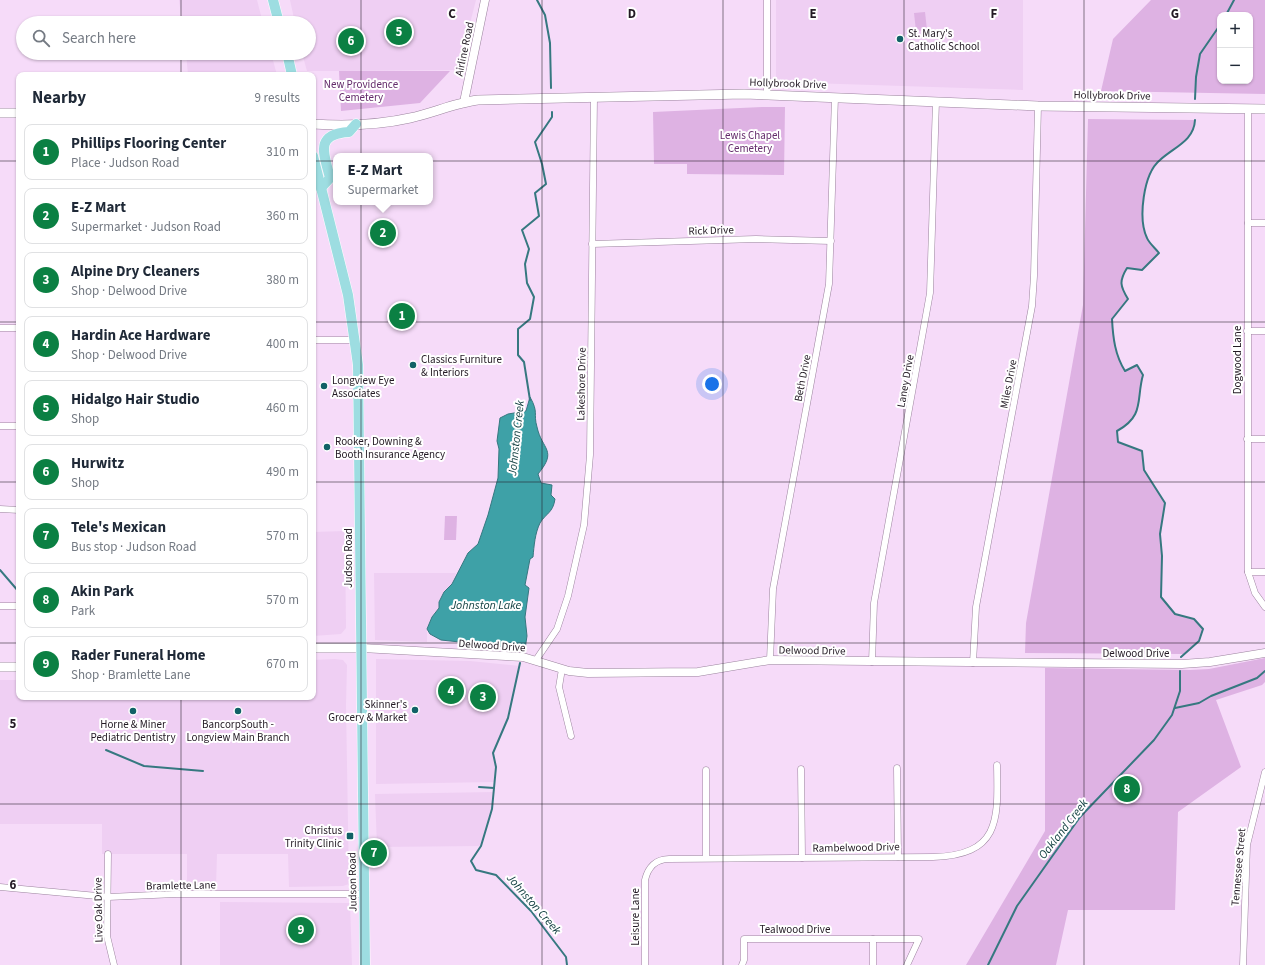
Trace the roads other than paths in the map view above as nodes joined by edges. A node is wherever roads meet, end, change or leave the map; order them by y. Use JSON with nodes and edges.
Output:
{"nodes":[{"id":1,"x":273,"y":0,"type":"edge"},
{"id":2,"x":485,"y":0,"type":"edge"},
{"id":3,"x":767,"y":0,"type":"edge"},
{"id":4,"x":277,"y":16,"type":"edge"},
{"id":5,"x":288,"y":60,"type":"edge"},
{"id":6,"x":291,"y":72,"type":"edge"},
{"id":7,"x":767,"y":94,"type":"junction"},
{"id":8,"x":594,"y":97,"type":"junction"},
{"id":9,"x":834,"y":97,"type":"junction"},
{"id":10,"x":936,"y":101,"type":"junction"},
{"id":11,"x":464,"y":102,"type":"junction"},
{"id":12,"x":1038,"y":106,"type":"junction"},
{"id":13,"x":1248,"y":109,"type":"junction"},
{"id":14,"x":1265,"y":109,"type":"edge"},
{"id":15,"x":0,"y":113,"type":"edge"},
{"id":16,"x":16,"y":113,"type":"edge"},
{"id":17,"x":316,"y":124,"type":"edge"},
{"id":18,"x":356,"y":124,"type":"junction"},
{"id":19,"x":316,"y":168,"type":"edge"},
{"id":20,"x":321,"y":188,"type":"junction"},
{"id":21,"x":1248,"y":223,"type":"junction"},
{"id":22,"x":1265,"y":223,"type":"edge"},
{"id":23,"x":831,"y":242,"type":"junction"},
{"id":24,"x":592,"y":244,"type":"junction"},
{"id":25,"x":0,"y":328,"type":"edge"},
{"id":26,"x":16,"y":328,"type":"edge"},
{"id":27,"x":1247,"y":331,"type":"junction"},
{"id":28,"x":1265,"y":331,"type":"edge"},
{"id":29,"x":316,"y":340,"type":"edge"},
{"id":30,"x":355,"y":340,"type":"junction"},
{"id":31,"x":0,"y":426,"type":"edge"},
{"id":32,"x":16,"y":426,"type":"edge"},
{"id":33,"x":1247,"y":439,"type":"junction"},
{"id":34,"x":1265,"y":439,"type":"edge"},
{"id":35,"x":0,"y":509,"type":"edge"},
{"id":36,"x":16,"y":510,"type":"edge"},
{"id":37,"x":1248,"y":572,"type":"junction"},
{"id":38,"x":1265,"y":572,"type":"edge"},
{"id":39,"x":0,"y":606,"type":"edge"},
{"id":40,"x":16,"y":606,"type":"edge"},
{"id":41,"x":1265,"y":607,"type":"edge"},
{"id":42,"x":316,"y":648,"type":"edge"},
{"id":43,"x":362,"y":648,"type":"junction"},
{"id":44,"x":1265,"y":653,"type":"edge"},
{"id":45,"x":536,"y":660,"type":"junction"},
{"id":46,"x":770,"y":660,"type":"junction"},
{"id":47,"x":872,"y":662,"type":"junction"},
{"id":48,"x":973,"y":663,"type":"junction"},
{"id":49,"x":0,"y":666,"type":"edge"},
{"id":50,"x":16,"y":667,"type":"edge"},
{"id":51,"x":562,"y":669,"type":"junction"},
{"id":52,"x":571,"y":736,"type":"dead end"},
{"id":53,"x":997,"y":765,"type":"dead end"},
{"id":54,"x":897,"y":768,"type":"dead end"},
{"id":55,"x":801,"y":769,"type":"dead end"},
{"id":56,"x":706,"y":770,"type":"dead end"},
{"id":57,"x":1265,"y":772,"type":"edge"},
{"id":58,"x":108,"y":854,"type":"dead end"},
{"id":59,"x":898,"y":857,"type":"junction"},
{"id":60,"x":706,"y":858,"type":"junction"},
{"id":61,"x":802,"y":858,"type":"junction"},
{"id":62,"x":649,"y":869,"type":"joint"},
{"id":63,"x":0,"y":887,"type":"edge"},
{"id":64,"x":364,"y":894,"type":"junction"},
{"id":65,"x":108,"y":897,"type":"junction"},
{"id":66,"x":873,"y":939,"type":"junction"},
{"id":67,"x":114,"y":965,"type":"edge"},
{"id":68,"x":365,"y":965,"type":"edge"},
{"id":69,"x":645,"y":965,"type":"edge"},
{"id":70,"x":742,"y":965,"type":"edge"},
{"id":71,"x":873,"y":965,"type":"edge"},
{"id":72,"x":907,"y":965,"type":"edge"},
{"id":73,"x":1243,"y":965,"type":"edge"}],
"edges":[{"from":1,"to":4,"type":"main road"},
{"from":2,"to":11,"type":"street","name":"Airline Road"},
{"from":3,"to":7,"type":"street"},
{"from":5,"to":6,"type":"main road"},
{"from":7,"to":8,"type":"main road","name":"Hollybrook Drive"},
{"from":7,"to":9,"type":"main road","name":"Hollybrook Drive"},
{"from":8,"to":11,"type":"main road","name":"Hollybrook Drive"},
{"from":8,"to":24,"type":"street","name":"Lakeshore Drive"},
{"from":9,"to":10,"type":"main road","name":"Hollybrook Drive"},
{"from":9,"to":23,"type":"street","name":"Beth Drive"},
{"from":10,"to":12,"type":"main road","name":"Hollybrook Drive"},
{"from":10,"to":47,"type":"street","name":"Laney Drive"},
{"from":11,"to":18,"type":"main road","name":"Hollybrook Drive"},
{"from":12,"to":13,"type":"main road","name":"Hollybrook Drive"},
{"from":12,"to":48,"type":"street","name":"Miles Drive"},
{"from":13,"to":14,"type":"main road","name":"Hollybrook Drive"},
{"from":13,"to":21,"type":"street","name":"Dogwood Lane"},
{"from":15,"to":16,"type":"main road"},
{"from":17,"to":18,"type":"main road","name":"Hollybrook Drive"},
{"from":18,"to":20,"type":"main road"},
{"from":19,"to":20,"type":"main road","name":"Judson Road"},
{"from":20,"to":30,"type":"main road","name":"Judson Road"},
{"from":21,"to":22,"type":"street"},
{"from":21,"to":27,"type":"street","name":"Dogwood Lane"},
{"from":23,"to":24,"type":"street","name":"Rick Drive"},
{"from":23,"to":46,"type":"street","name":"Beth Drive"},
{"from":24,"to":45,"type":"street","name":"Lakeshore Drive"},
{"from":25,"to":26,"type":"street"},
{"from":27,"to":28,"type":"street"},
{"from":27,"to":33,"type":"street","name":"Dogwood Lane"},
{"from":29,"to":30,"type":"street"},
{"from":30,"to":43,"type":"main road","name":"Judson Road"},
{"from":31,"to":32,"type":"street"},
{"from":33,"to":34,"type":"street"},
{"from":33,"to":37,"type":"street","name":"Dogwood Lane"},
{"from":35,"to":36,"type":"street"},
{"from":37,"to":38,"type":"street"},
{"from":37,"to":41,"type":"street","name":"Dogwood Lane"},
{"from":39,"to":40,"type":"street"},
{"from":42,"to":43,"type":"main road"},
{"from":43,"to":45,"type":"street","name":"Delwood Drive"},
{"from":43,"to":64,"type":"main road","name":"Judson Road"},
{"from":44,"to":48,"type":"street","name":"Delwood Drive"},
{"from":45,"to":51,"type":"street","name":"Delwood Drive"},
{"from":46,"to":47,"type":"street","name":"Delwood Drive"},
{"from":46,"to":51,"type":"street","name":"Delwood Drive"},
{"from":47,"to":48,"type":"street","name":"Delwood Drive"},
{"from":49,"to":50,"type":"main road"},
{"from":51,"to":52,"type":"street"},
{"from":53,"to":59,"type":"street","name":"Rambelwood Drive"},
{"from":54,"to":59,"type":"street"},
{"from":55,"to":61,"type":"street"},
{"from":56,"to":60,"type":"street"},
{"from":57,"to":73,"type":"street","name":"Tennessee Street"},
{"from":58,"to":65,"type":"street","name":"Live Oak Drive"},
{"from":59,"to":61,"type":"street","name":"Rambelwood Drive"},
{"from":60,"to":61,"type":"street","name":"Rambelwood Drive"},
{"from":60,"to":62,"type":"street","name":"Rambelwood Drive"},
{"from":62,"to":69,"type":"street","name":"Leisure Lane"},
{"from":63,"to":65,"type":"street","name":"Bramlette Lane"},
{"from":64,"to":65,"type":"street","name":"Bramlette Lane"},
{"from":64,"to":68,"type":"main road","name":"Judson Road"},
{"from":65,"to":67,"type":"street","name":"Live Oak Drive"},
{"from":66,"to":70,"type":"street","name":"Tealwood Drive"},
{"from":66,"to":71,"type":"street"},
{"from":66,"to":72,"type":"street","name":"Tealwood Drive"}]}
